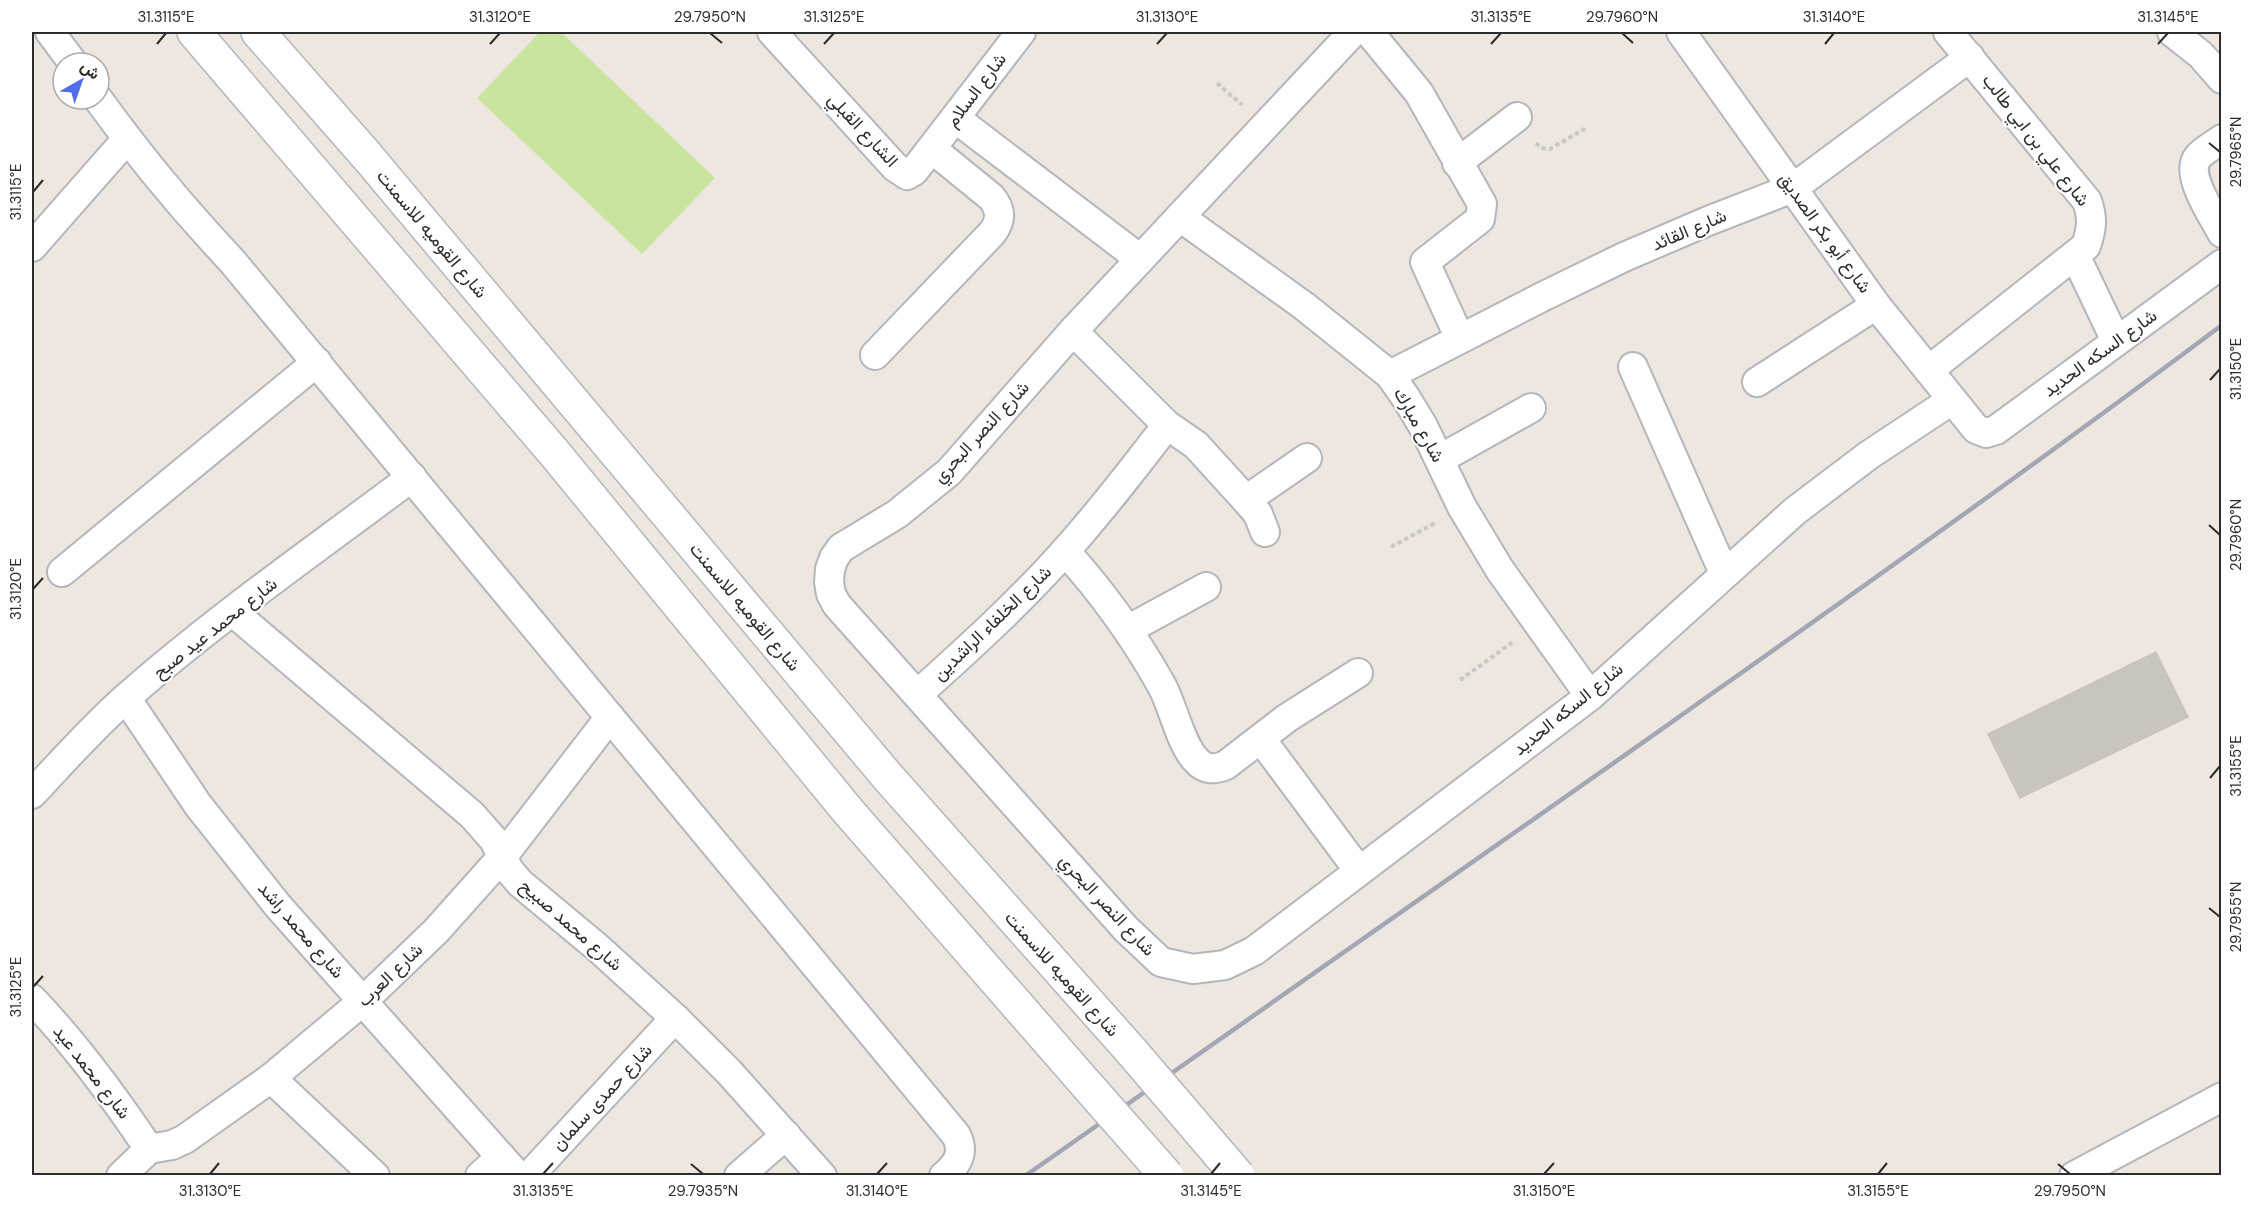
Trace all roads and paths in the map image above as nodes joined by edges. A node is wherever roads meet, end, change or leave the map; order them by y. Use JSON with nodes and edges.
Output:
{"nodes":[{"id":1,"x":50,"y":32,"type":"edge"},
{"id":2,"x":194,"y":32,"type":"edge"},
{"id":3,"x":258,"y":32,"type":"edge"},
{"id":4,"x":774,"y":32,"type":"edge"},
{"id":5,"x":1021,"y":32,"type":"edge"},
{"id":6,"x":1353,"y":32,"type":"edge"},
{"id":7,"x":1369,"y":32,"type":"edge"},
{"id":8,"x":1680,"y":32,"type":"edge"},
{"id":9,"x":1948,"y":32,"type":"edge"},
{"id":10,"x":2172,"y":32,"type":"edge"},
{"id":11,"x":64,"y":51,"type":"edge"},
{"id":12,"x":1970,"y":57,"type":"junction"},
{"id":13,"x":2222,"y":79,"type":"edge"},
{"id":14,"x":107,"y":111,"type":"edge"},
{"id":15,"x":1516,"y":117,"type":"dead end"},
{"id":16,"x":955,"y":118,"type":"junction"},
{"id":17,"x":127,"y":139,"type":"junction"},
{"id":18,"x":2222,"y":139,"type":"edge"},
{"id":19,"x":932,"y":149,"type":"junction"},
{"id":20,"x":1457,"y":163,"type":"junction"},
{"id":21,"x":1793,"y":188,"type":"junction"},
{"id":22,"x":1180,"y":217,"type":"junction"},
{"id":23,"x":2222,"y":233,"type":"edge"},
{"id":24,"x":32,"y":247,"type":"edge"},
{"id":25,"x":2075,"y":255,"type":"junction"},
{"id":26,"x":1140,"y":259,"type":"junction"},
{"id":27,"x":2222,"y":264,"type":"edge"},
{"id":28,"x":1876,"y":305,"type":"junction"},
{"id":29,"x":1073,"y":331,"type":"junction"},
{"id":30,"x":1460,"y":339,"type":"junction"},
{"id":31,"x":2116,"y":341,"type":"junction"},
{"id":32,"x":875,"y":355,"type":"dead end"},
{"id":33,"x":316,"y":362,"type":"junction"},
{"id":34,"x":1633,"y":367,"type":"dead end"},
{"id":35,"x":1929,"y":370,"type":"junction"},
{"id":36,"x":1390,"y":375,"type":"junction"},
{"id":37,"x":1757,"y":382,"type":"dead end"},
{"id":38,"x":1952,"y":400,"type":"junction"},
{"id":39,"x":1531,"y":408,"type":"dead end"},
{"id":40,"x":1167,"y":425,"type":"junction"},
{"id":41,"x":1976,"y":429,"type":"joint"},
{"id":42,"x":1307,"y":458,"type":"dead end"},
{"id":43,"x":1440,"y":459,"type":"junction"},
{"id":44,"x":412,"y":477,"type":"junction"},
{"id":45,"x":1246,"y":500,"type":"junction"},
{"id":46,"x":1462,"y":507,"type":"junction"},
{"id":47,"x":1265,"y":532,"type":"dead end"},
{"id":48,"x":1391,"y":547,"type":"dead end"},
{"id":49,"x":1065,"y":551,"type":"junction"},
{"id":50,"x":62,"y":572,"type":"dead end"},
{"id":51,"x":1724,"y":573,"type":"junction"},
{"id":52,"x":1206,"y":587,"type":"dead end"},
{"id":53,"x":233,"y":612,"type":"junction"},
{"id":54,"x":1538,"y":623,"type":"junction"},
{"id":55,"x":1129,"y":629,"type":"junction"},
{"id":56,"x":1358,"y":674,"type":"dead end"},
{"id":57,"x":1460,"y":680,"type":"dead end"},
{"id":58,"x":918,"y":694,"type":"junction"},
{"id":59,"x":1590,"y":696,"type":"junction"},
{"id":60,"x":126,"y":698,"type":"junction"},
{"id":61,"x":610,"y":717,"type":"junction"},
{"id":62,"x":1261,"y":739,"type":"junction"},
{"id":63,"x":32,"y":794,"type":"edge"},
{"id":64,"x":503,"y":856,"type":"junction"},
{"id":65,"x":1359,"y":871,"type":"junction"},
{"id":66,"x":1161,"y":962,"type":"joint"},
{"id":67,"x":32,"y":999,"type":"edge"},
{"id":68,"x":363,"y":1001,"type":"junction"},
{"id":69,"x":675,"y":1018,"type":"junction"},
{"id":70,"x":271,"y":1078,"type":"junction"},
{"id":71,"x":2222,"y":1097,"type":"edge"},
{"id":72,"x":786,"y":1135,"type":"junction"},
{"id":73,"x":149,"y":1149,"type":"junction"},
{"id":74,"x":509,"y":1166,"type":"edge"},
{"id":75,"x":121,"y":1176,"type":"edge"},
{"id":76,"x":375,"y":1176,"type":"edge"},
{"id":77,"x":480,"y":1176,"type":"edge"},
{"id":78,"x":529,"y":1176,"type":"edge"},
{"id":79,"x":739,"y":1176,"type":"edge"},
{"id":80,"x":822,"y":1176,"type":"edge"},
{"id":81,"x":944,"y":1176,"type":"edge"},
{"id":82,"x":1167,"y":1176,"type":"edge"},
{"id":83,"x":1238,"y":1176,"type":"edge"},
{"id":84,"x":2074,"y":1176,"type":"edge"}],
"edges":[{"from":1,"to":11,"type":"street"},
{"from":2,"to":82,"type":"main road","bridge":true},
{"from":3,"to":83,"type":"main road","name":"شارع القوميه للاسمنت","bridge":true},
{"from":4,"to":19,"type":"street","name":"الشارع القبلي"},
{"from":5,"to":16,"type":"street","name":"شارع السلام"},
{"from":6,"to":22,"type":"street","name":"شارع النصر البحري"},
{"from":7,"to":20,"type":"street"},
{"from":8,"to":21,"type":"street","name":"شارع أبو بكر الصديق"},
{"from":9,"to":12,"type":"street","name":"شارع علي بن ابي طالب"},
{"from":10,"to":13,"type":"street"},
{"from":12,"to":21,"type":"street","name":"شارع القائد"},
{"from":12,"to":25,"type":"street","name":"شارع علي بن ابي طالب"},
{"from":14,"to":17,"type":"street"},
{"from":15,"to":20,"type":"street"},
{"from":16,"to":19,"type":"street","name":"شارع السلام"},
{"from":16,"to":26,"type":"street"},
{"from":17,"to":24,"type":"street"},
{"from":17,"to":33,"type":"street"},
{"from":18,"to":23,"type":"street"},
{"from":19,"to":32,"type":"street"},
{"from":20,"to":30,"type":"street"},
{"from":21,"to":28,"type":"street","name":"شارع أبو بكر الصديق"},
{"from":21,"to":30,"type":"street","name":"شارع القائد"},
{"from":22,"to":26,"type":"street","name":"شارع النصر البحري"},
{"from":22,"to":36,"type":"street","name":"شارع مبارك"},
{"from":25,"to":31,"type":"street"},
{"from":25,"to":35,"type":"street","name":"شارع علي بن ابي طالب"},
{"from":26,"to":29,"type":"street","name":"شارع النصر البحري"},
{"from":27,"to":31,"type":"street","name":"شارع السكه الحديد"},
{"from":28,"to":35,"type":"street","name":"شارع أبو بكر الصديق"},
{"from":28,"to":37,"type":"street"},
{"from":29,"to":40,"type":"street"},
{"from":29,"to":58,"type":"street","name":"شارع النصر البحري"},
{"from":30,"to":36,"type":"street","name":"شارع القائد"},
{"from":31,"to":41,"type":"street","name":"شارع السكه الحديد"},
{"from":33,"to":44,"type":"street"},
{"from":33,"to":50,"type":"street"},
{"from":34,"to":51,"type":"street"},
{"from":35,"to":38,"type":"street","name":"شارع أبو بكر الصديق"},
{"from":36,"to":43,"type":"street","name":"شارع مبارك"},
{"from":38,"to":41,"type":"street","name":"شارع أبو بكر الصديق"},
{"from":38,"to":51,"type":"street","name":"شارع السكه الحديد"},
{"from":39,"to":43,"type":"street"},
{"from":40,"to":45,"type":"street"},
{"from":40,"to":49,"type":"street","name":"شارع الخلفاء الراشدين"},
{"from":42,"to":45,"type":"street"},
{"from":43,"to":46,"type":"street","name":"شارع مبارك"},
{"from":44,"to":53,"type":"street","name":"شارع محمد عيد صبح"},
{"from":44,"to":61,"type":"street"},
{"from":45,"to":47,"type":"street"},
{"from":46,"to":48,"type":"path"},
{"from":46,"to":54,"type":"street","name":"شارع مبارك"},
{"from":49,"to":55,"type":"street","name":"شارع الخلفاء الراشدين"},
{"from":49,"to":58,"type":"street","name":"شارع الخلفاء الراشدين"},
{"from":51,"to":59,"type":"street","name":"شارع السكه الحديد"},
{"from":52,"to":55,"type":"street"},
{"from":53,"to":60,"type":"street","name":"شارع محمد عيد صبح"},
{"from":53,"to":64,"type":"street","name":"شارع محمد صبيح"},
{"from":54,"to":57,"type":"path"},
{"from":54,"to":59,"type":"street","name":"شارع مبارك"},
{"from":55,"to":62,"type":"street","name":"شارع الخلفاء الراشدين"},
{"from":56,"to":62,"type":"street","name":"شارع الخلفاء الراشدين"},
{"from":58,"to":66,"type":"street","name":"شارع النصر البحري"},
{"from":59,"to":65,"type":"street","name":"شارع السكه الحديد"},
{"from":60,"to":63,"type":"street","name":"شارع محمد عيد صبح"},
{"from":60,"to":68,"type":"street","name":"شارع محمد راشد"},
{"from":61,"to":64,"type":"street","name":"شارع العرب"},
{"from":61,"to":81,"type":"street"},
{"from":62,"to":65,"type":"street"},
{"from":64,"to":68,"type":"street","name":"شارع العرب"},
{"from":64,"to":69,"type":"street","name":"شارع محمد صبيح"},
{"from":65,"to":66,"type":"street","name":"شارع السكه الحديد"},
{"from":67,"to":73,"type":"street","name":"شارع محمد عيد"},
{"from":68,"to":70,"type":"street","name":"شارع العرب"},
{"from":68,"to":74,"type":"street","name":"شارع محمد راشد"},
{"from":69,"to":72,"type":"street","name":"شارع محمد صبيح"},
{"from":69,"to":78,"type":"street","name":"شارع حمدى سلمان"},
{"from":70,"to":73,"type":"street","name":"شارع العرب"},
{"from":70,"to":76,"type":"street"},
{"from":71,"to":84,"type":"street"},
{"from":72,"to":79,"type":"street"},
{"from":72,"to":80,"type":"street","name":"شارع محمد صبيح"},
{"from":73,"to":75,"type":"street","name":"شارع العرب"},
{"from":74,"to":77,"type":"street"}]}
